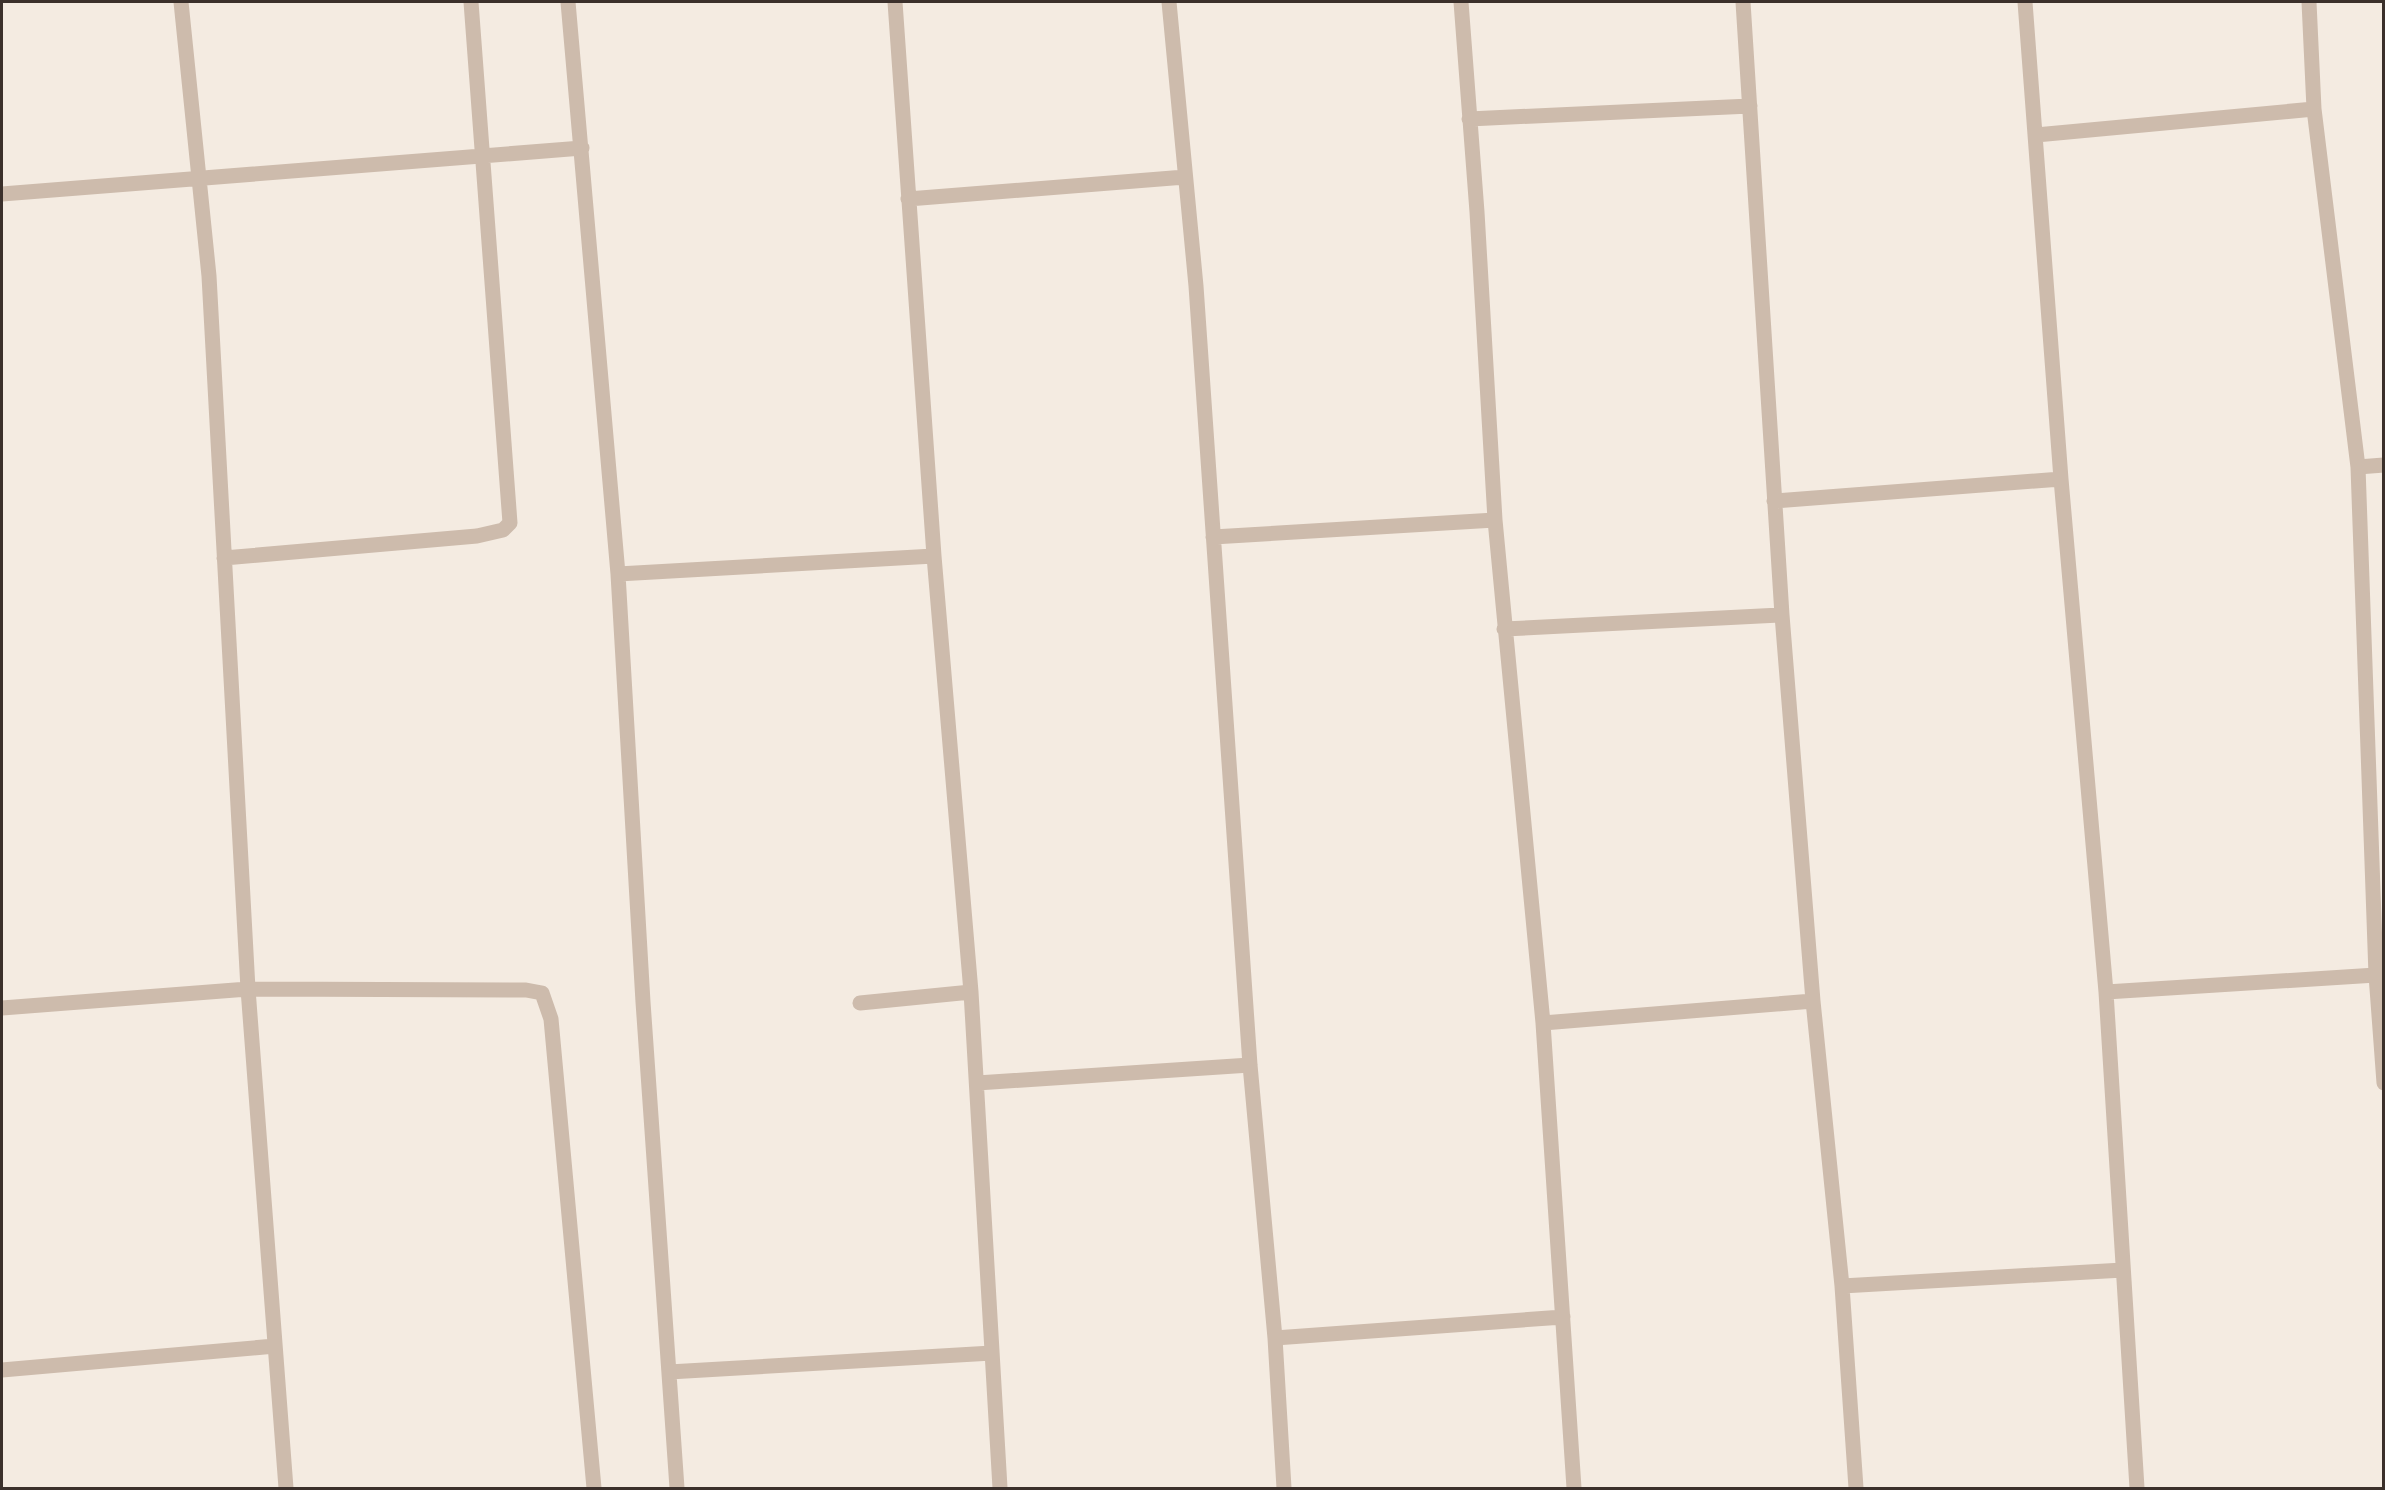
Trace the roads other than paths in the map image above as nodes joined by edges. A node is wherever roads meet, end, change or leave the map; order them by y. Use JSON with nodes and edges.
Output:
{"nodes":[{"id":1,"x":181,"y":2,"type":"edge"},
{"id":2,"x":471,"y":2,"type":"edge"},
{"id":3,"x":568,"y":2,"type":"edge"},
{"id":4,"x":894,"y":2,"type":"edge"},
{"id":5,"x":1170,"y":2,"type":"edge"},
{"id":6,"x":1461,"y":2,"type":"edge"},
{"id":7,"x":1743,"y":2,"type":"edge"},
{"id":8,"x":2025,"y":2,"type":"edge"},
{"id":9,"x":2309,"y":2,"type":"edge"},
{"id":10,"x":1750,"y":106,"type":"junction"},
{"id":11,"x":2314,"y":109,"type":"junction"},
{"id":12,"x":1469,"y":119,"type":"junction"},
{"id":13,"x":2036,"y":135,"type":"junction"},
{"id":14,"x":582,"y":148,"type":"junction"},
{"id":15,"x":483,"y":156,"type":"junction"},
{"id":16,"x":1185,"y":177,"type":"junction"},
{"id":17,"x":201,"y":179,"type":"junction"},
{"id":18,"x":2,"y":194,"type":"edge"},
{"id":19,"x":908,"y":199,"type":"junction"},
{"id":20,"x":2384,"y":465,"type":"edge"},
{"id":21,"x":2358,"y":467,"type":"junction"},
{"id":22,"x":2061,"y":479,"type":"junction"},
{"id":23,"x":1774,"y":501,"type":"junction"},
{"id":24,"x":1495,"y":520,"type":"junction"},
{"id":25,"x":1213,"y":537,"type":"junction"},
{"id":26,"x":934,"y":556,"type":"junction"},
{"id":27,"x":224,"y":558,"type":"junction"},
{"id":28,"x":618,"y":574,"type":"junction"},
{"id":29,"x":1782,"y":615,"type":"junction"},
{"id":30,"x":1504,"y":629,"type":"junction"},
{"id":31,"x":2376,"y":975,"type":"junction"},
{"id":32,"x":249,"y":989,"type":"junction"},
{"id":33,"x":971,"y":992,"type":"junction"},
{"id":34,"x":2106,"y":992,"type":"junction"},
{"id":35,"x":1813,"y":1001,"type":"junction"},
{"id":36,"x":860,"y":1003,"type":"dead end"},
{"id":37,"x":2,"y":1008,"type":"edge"},
{"id":38,"x":1543,"y":1023,"type":"junction"},
{"id":39,"x":1250,"y":1065,"type":"junction"},
{"id":40,"x":977,"y":1083,"type":"junction"},
{"id":41,"x":2384,"y":1083,"type":"edge"},
{"id":42,"x":2122,"y":1270,"type":"junction"},
{"id":43,"x":1842,"y":1286,"type":"junction"},
{"id":44,"x":1563,"y":1317,"type":"junction"},
{"id":45,"x":1275,"y":1338,"type":"junction"},
{"id":46,"x":275,"y":1346,"type":"junction"},
{"id":47,"x":992,"y":1353,"type":"junction"},
{"id":48,"x":2,"y":1370,"type":"edge"},
{"id":49,"x":669,"y":1371,"type":"junction"},
{"id":50,"x":286,"y":1488,"type":"edge"},
{"id":51,"x":594,"y":1488,"type":"edge"},
{"id":52,"x":677,"y":1488,"type":"edge"},
{"id":53,"x":1000,"y":1488,"type":"edge"},
{"id":54,"x":1284,"y":1488,"type":"edge"},
{"id":55,"x":1574,"y":1488,"type":"edge"},
{"id":56,"x":1856,"y":1488,"type":"edge"},
{"id":57,"x":2137,"y":1488,"type":"edge"}],
"edges":[{"from":1,"to":17,"type":"street"},
{"from":2,"to":15,"type":"street"},
{"from":3,"to":14,"type":"street"},
{"from":4,"to":19,"type":"street"},
{"from":5,"to":16,"type":"street"},
{"from":6,"to":12,"type":"street"},
{"from":7,"to":10,"type":"street"},
{"from":8,"to":13,"type":"street"},
{"from":9,"to":11,"type":"street"},
{"from":10,"to":12,"type":"street"},
{"from":10,"to":23,"type":"street"},
{"from":11,"to":13,"type":"street"},
{"from":11,"to":21,"type":"street"},
{"from":12,"to":24,"type":"street"},
{"from":13,"to":22,"type":"street"},
{"from":14,"to":15,"type":"street"},
{"from":14,"to":28,"type":"street"},
{"from":15,"to":17,"type":"street"},
{"from":15,"to":27,"type":"street"},
{"from":16,"to":19,"type":"street"},
{"from":16,"to":25,"type":"street"},
{"from":17,"to":18,"type":"street"},
{"from":17,"to":27,"type":"street"},
{"from":19,"to":26,"type":"street"},
{"from":20,"to":21,"type":"street"},
{"from":21,"to":31,"type":"street"},
{"from":22,"to":23,"type":"street"},
{"from":22,"to":34,"type":"street"},
{"from":23,"to":29,"type":"street"},
{"from":24,"to":25,"type":"street"},
{"from":24,"to":30,"type":"street"},
{"from":25,"to":39,"type":"street"},
{"from":26,"to":28,"type":"street"},
{"from":26,"to":33,"type":"street"},
{"from":27,"to":32,"type":"street"},
{"from":28,"to":49,"type":"street"},
{"from":29,"to":30,"type":"street"},
{"from":29,"to":35,"type":"street"},
{"from":30,"to":38,"type":"street"},
{"from":31,"to":34,"type":"street"},
{"from":31,"to":41,"type":"street"},
{"from":32,"to":37,"type":"street"},
{"from":32,"to":46,"type":"street"},
{"from":32,"to":51,"type":"street"},
{"from":33,"to":36,"type":"street"},
{"from":33,"to":40,"type":"street"},
{"from":34,"to":42,"type":"street"},
{"from":35,"to":38,"type":"street"},
{"from":35,"to":43,"type":"street"},
{"from":38,"to":44,"type":"street"},
{"from":39,"to":40,"type":"street"},
{"from":39,"to":45,"type":"street"},
{"from":40,"to":47,"type":"street"},
{"from":42,"to":43,"type":"street"},
{"from":42,"to":57,"type":"street"},
{"from":43,"to":56,"type":"street"},
{"from":44,"to":45,"type":"street"},
{"from":44,"to":55,"type":"street"},
{"from":45,"to":54,"type":"street"},
{"from":46,"to":48,"type":"street"},
{"from":46,"to":50,"type":"street"},
{"from":47,"to":49,"type":"street"},
{"from":47,"to":53,"type":"street"},
{"from":49,"to":52,"type":"street"}]}
